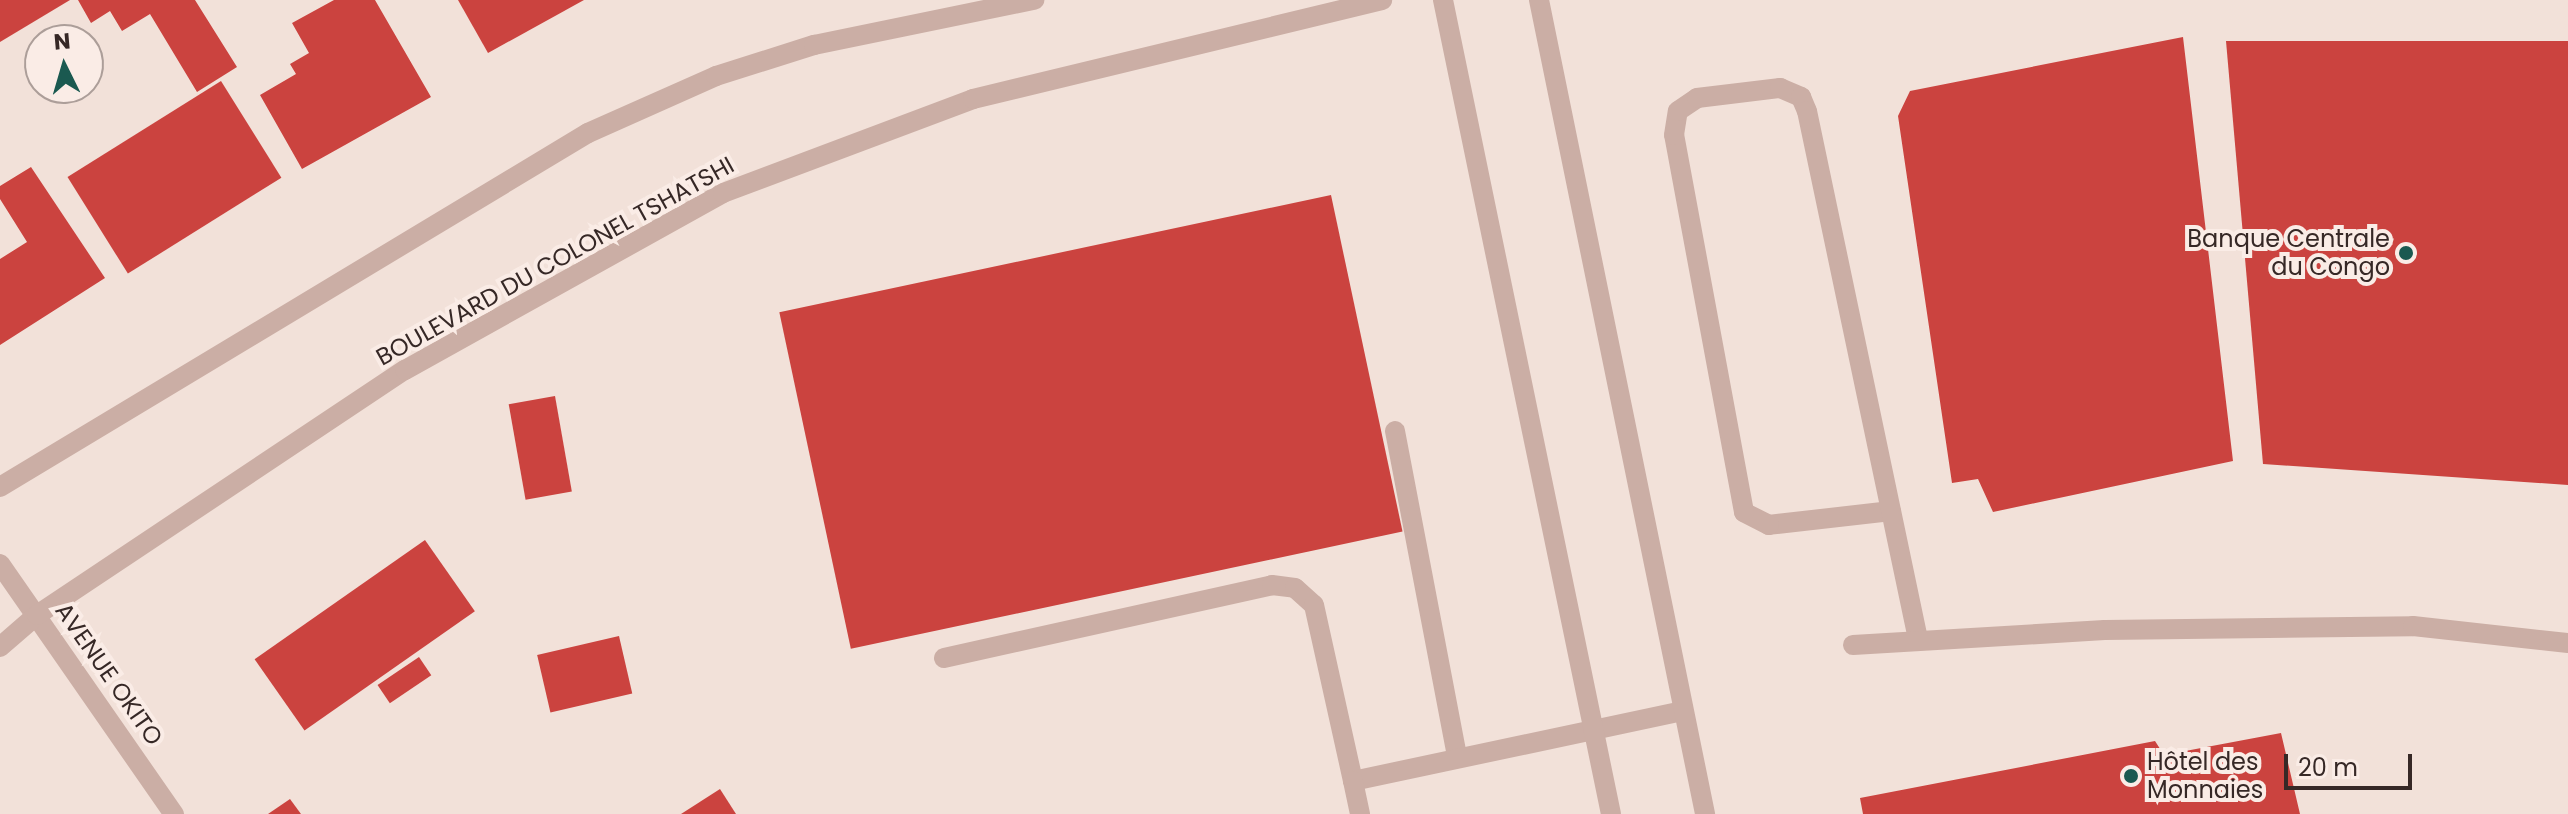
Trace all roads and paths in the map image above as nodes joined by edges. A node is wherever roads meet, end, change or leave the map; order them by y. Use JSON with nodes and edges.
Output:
{"nodes":[{"id":1,"x":1034,"y":0,"type":"edge"},
{"id":2,"x":1382,"y":0,"type":"edge"},
{"id":3,"x":1443,"y":0,"type":"edge"},
{"id":4,"x":1539,"y":0,"type":"edge"},
{"id":5,"x":955,"y":7,"type":"edge"},
{"id":6,"x":1395,"y":431,"type":"dead end"},
{"id":7,"x":0,"y":487,"type":"edge"},
{"id":8,"x":1891,"y":511,"type":"junction"},
{"id":9,"x":0,"y":564,"type":"edge"},
{"id":10,"x":37,"y":615,"type":"junction"},
{"id":11,"x":1918,"y":639,"type":"junction"},
{"id":12,"x":2568,"y":643,"type":"edge"},
{"id":13,"x":1853,"y":645,"type":"dead end"},
{"id":14,"x":0,"y":647,"type":"edge"},
{"id":15,"x":944,"y":658,"type":"dead end"},
{"id":16,"x":1683,"y":711,"type":"junction"},
{"id":17,"x":1591,"y":726,"type":"junction"},
{"id":18,"x":1457,"y":757,"type":"junction"},
{"id":19,"x":1353,"y":781,"type":"junction"},
{"id":20,"x":174,"y":814,"type":"edge"},
{"id":21,"x":1360,"y":814,"type":"edge"},
{"id":22,"x":1611,"y":814,"type":"edge"},
{"id":23,"x":1705,"y":814,"type":"edge"}],
"edges":[{"from":1,"to":5,"type":"street"},
{"from":2,"to":10,"type":"street","name":"BOULEVARD DU COLONEL TSHATSHI"},
{"from":3,"to":17,"type":"street"},
{"from":4,"to":16,"type":"street"},
{"from":5,"to":7,"type":"street"},
{"from":6,"to":18,"type":"street"},
{"from":8,"to":8,"type":"street"},
{"from":8,"to":11,"type":"street"},
{"from":9,"to":10,"type":"street","name":"AVENUE OKITO"},
{"from":10,"to":14,"type":"street","name":"BOULEVARD DU COLONEL TSHATSHI"},
{"from":10,"to":20,"type":"street","name":"AVENUE OKITO"},
{"from":11,"to":12,"type":"street"},
{"from":11,"to":13,"type":"street"},
{"from":15,"to":19,"type":"street"},
{"from":16,"to":17,"type":"street"},
{"from":16,"to":23,"type":"street"},
{"from":17,"to":18,"type":"street"},
{"from":17,"to":22,"type":"street"},
{"from":18,"to":19,"type":"street"},
{"from":19,"to":21,"type":"street"}]}
